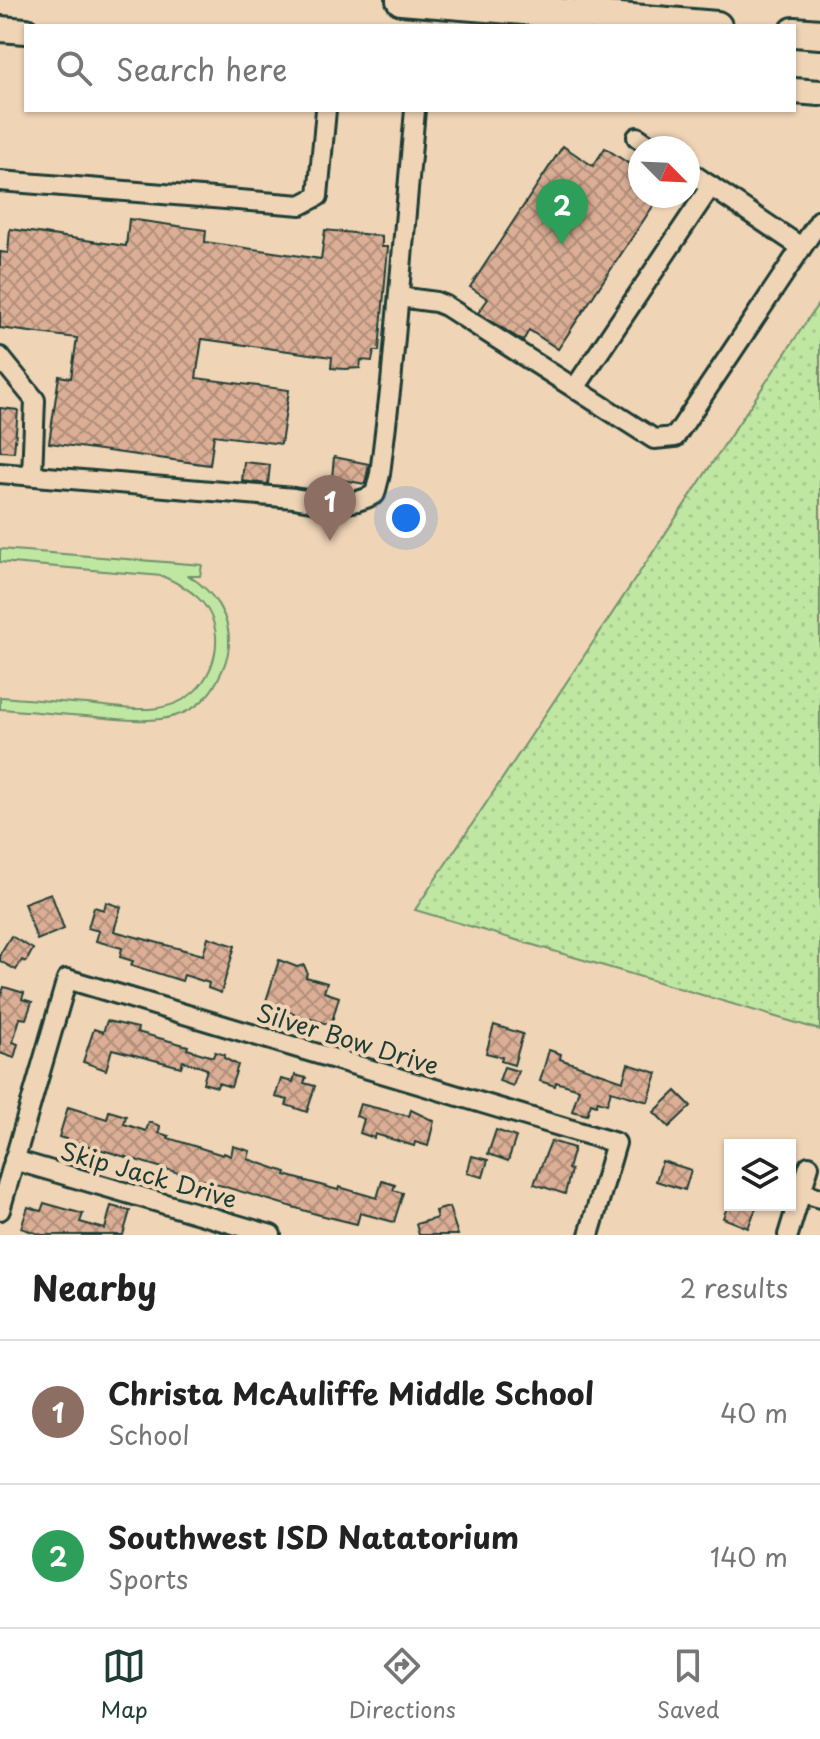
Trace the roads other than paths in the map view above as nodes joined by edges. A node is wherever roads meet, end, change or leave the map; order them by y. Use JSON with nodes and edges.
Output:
{"nodes":[{"id":1,"x":401,"y":0,"type":"edge"},
{"id":2,"x":693,"y":24,"type":"edge"},
{"id":3,"x":0,"y":29,"type":"edge"},
{"id":4,"x":24,"y":31,"type":"edge"},
{"id":5,"x":796,"y":32,"type":"edge"},
{"id":6,"x":820,"y":34,"type":"edge"},
{"id":7,"x":796,"y":91,"type":"edge"},
{"id":8,"x":820,"y":93,"type":"edge"},
{"id":9,"x":326,"y":112,"type":"edge"},
{"id":10,"x":415,"y":112,"type":"edge"},
{"id":11,"x":700,"y":179,"type":"edge"},
{"id":12,"x":0,"y":181,"type":"edge"},
{"id":13,"x":711,"y":186,"type":"junction"},
{"id":14,"x":820,"y":220,"type":"edge"},
{"id":15,"x":801,"y":247,"type":"junction"},
{"id":16,"x":399,"y":297,"type":"junction"},
{"id":17,"x":0,"y":357,"type":"edge"},
{"id":18,"x":575,"y":388,"type":"junction"},
{"id":19,"x":0,"y":473,"type":"edge"},
{"id":20,"x":32,"y":475,"type":"junction"},
{"id":21,"x":14,"y":1160,"type":"junction"},
{"id":22,"x":809,"y":1166,"type":"dead end"},
{"id":23,"x":801,"y":1192,"type":"junction"},
{"id":24,"x":820,"y":1198,"type":"edge"},
{"id":25,"x":0,"y":1210,"type":"edge"},
{"id":26,"x":271,"y":1235,"type":"edge"},
{"id":27,"x":589,"y":1235,"type":"edge"},
{"id":28,"x":788,"y":1235,"type":"edge"}],
"edges":[{"from":1,"to":2,"type":"highway"},
{"from":3,"to":4,"type":"main road"},
{"from":5,"to":6,"type":"highway"},
{"from":7,"to":8,"type":"main road"},
{"from":9,"to":12,"type":"street"},
{"from":10,"to":16,"type":"street"},
{"from":11,"to":13,"type":"street"},
{"from":13,"to":15,"type":"street"},
{"from":13,"to":18,"type":"street"},
{"from":14,"to":15,"type":"street"},
{"from":15,"to":18,"type":"street"},
{"from":16,"to":18,"type":"street"},
{"from":16,"to":20,"type":"street"},
{"from":17,"to":20,"type":"street"},
{"from":19,"to":20,"type":"street"},
{"from":21,"to":25,"type":"street"},
{"from":21,"to":26,"type":"street","name":"Skip Jack Drive"},
{"from":21,"to":27,"type":"street","name":"Silver Bow Drive"},
{"from":22,"to":23,"type":"street"},
{"from":23,"to":24,"type":"street"},
{"from":23,"to":28,"type":"street"}]}
